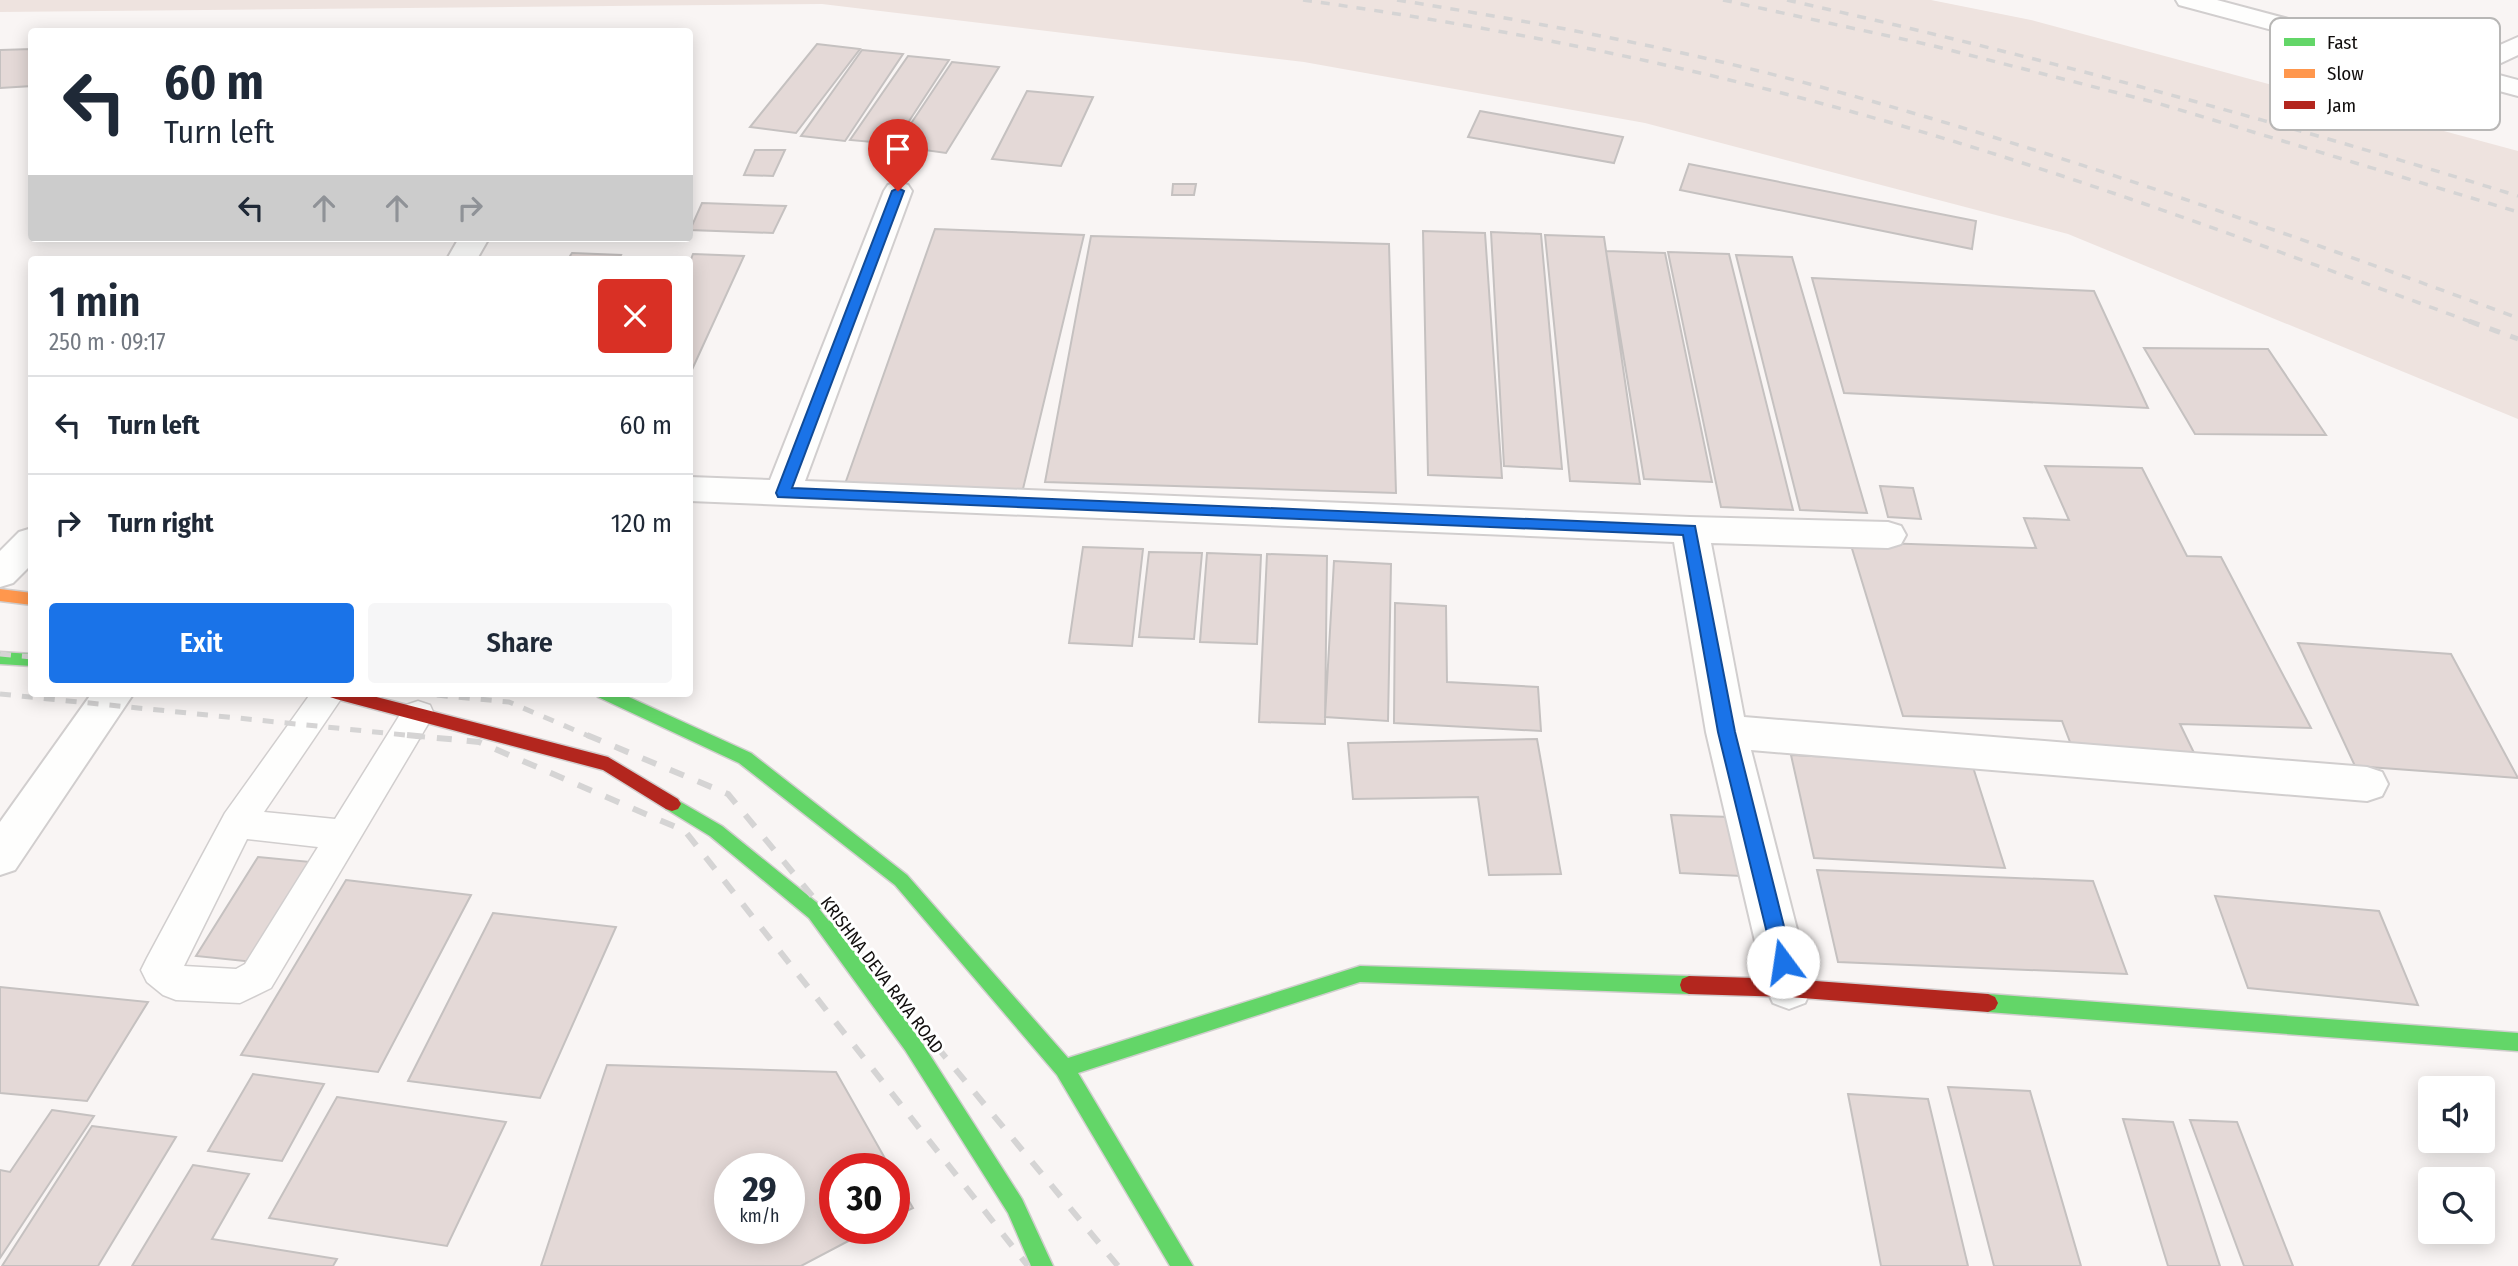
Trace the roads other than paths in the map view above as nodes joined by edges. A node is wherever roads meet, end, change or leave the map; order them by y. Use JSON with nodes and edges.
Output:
{"nodes":[{"id":1,"x":2188,"y":0,"type":"edge"},
{"id":2,"x":2270,"y":21,"type":"edge"},
{"id":3,"x":2518,"y":45,"type":"edge"},
{"id":4,"x":2500,"y":54,"type":"edge"},
{"id":5,"x":2500,"y":82,"type":"edge"},
{"id":6,"x":2518,"y":88,"type":"edge"},
{"id":7,"x":898,"y":191,"type":"dead end"},
{"id":8,"x":693,"y":489,"type":"edge"},
{"id":9,"x":783,"y":493,"type":"junction"},
{"id":10,"x":1690,"y":530,"type":"junction"},
{"id":11,"x":1888,"y":535,"type":"dead end"},
{"id":12,"x":28,"y":545,"type":"edge"},
{"id":13,"x":0,"y":573,"type":"edge"},
{"id":14,"x":0,"y":595,"type":"edge"},
{"id":15,"x":28,"y":598,"type":"edge"},
{"id":16,"x":0,"y":657,"type":"edge"},
{"id":17,"x":28,"y":660,"type":"edge"},
{"id":18,"x":111,"y":697,"type":"edge"},
{"id":19,"x":326,"y":697,"type":"edge"},
{"id":20,"x":352,"y":697,"type":"edge"},
{"id":21,"x":613,"y":697,"type":"edge"},
{"id":22,"x":418,"y":714,"type":"junction"},
{"id":23,"x":1727,"y":732,"type":"junction"},
{"id":24,"x":2367,"y":784,"type":"dead end"},
{"id":25,"x":237,"y":823,"type":"junction"},
{"id":26,"x":342,"y":835,"type":"junction"},
{"id":27,"x":0,"y":857,"type":"edge"},
{"id":28,"x":1790,"y":988,"type":"junction"},
{"id":29,"x":2518,"y":1042,"type":"edge"},
{"id":30,"x":1064,"y":1068,"type":"junction"},
{"id":31,"x":1036,"y":1264,"type":"edge"},
{"id":32,"x":1182,"y":1266,"type":"edge"}],
"edges":[{"from":1,"to":2,"type":"street"},
{"from":3,"to":4,"type":"street"},
{"from":5,"to":6,"type":"street"},
{"from":7,"to":9,"type":"street"},
{"from":8,"to":9,"type":"street"},
{"from":9,"to":10,"type":"street"},
{"from":10,"to":11,"type":"street"},
{"from":10,"to":23,"type":"street"},
{"from":12,"to":13,"type":"street"},
{"from":14,"to":15,"type":"main road"},
{"from":16,"to":17,"type":"main road"},
{"from":18,"to":27,"type":"street"},
{"from":19,"to":25,"type":"lane"},
{"from":20,"to":22,"type":"main road","name":"KRISHNA DEVA RAYA ROAD"},
{"from":21,"to":30,"type":"main road"},
{"from":22,"to":26,"type":"lane"},
{"from":22,"to":31,"type":"main road","name":"KRISHNA DEVA RAYA ROAD"},
{"from":23,"to":24,"type":"street"},
{"from":23,"to":28,"type":"street"},
{"from":25,"to":26,"type":"lane"},
{"from":25,"to":26,"type":"lane"},
{"from":28,"to":29,"type":"main road"},
{"from":28,"to":30,"type":"main road"},
{"from":30,"to":32,"type":"main road"}]}
